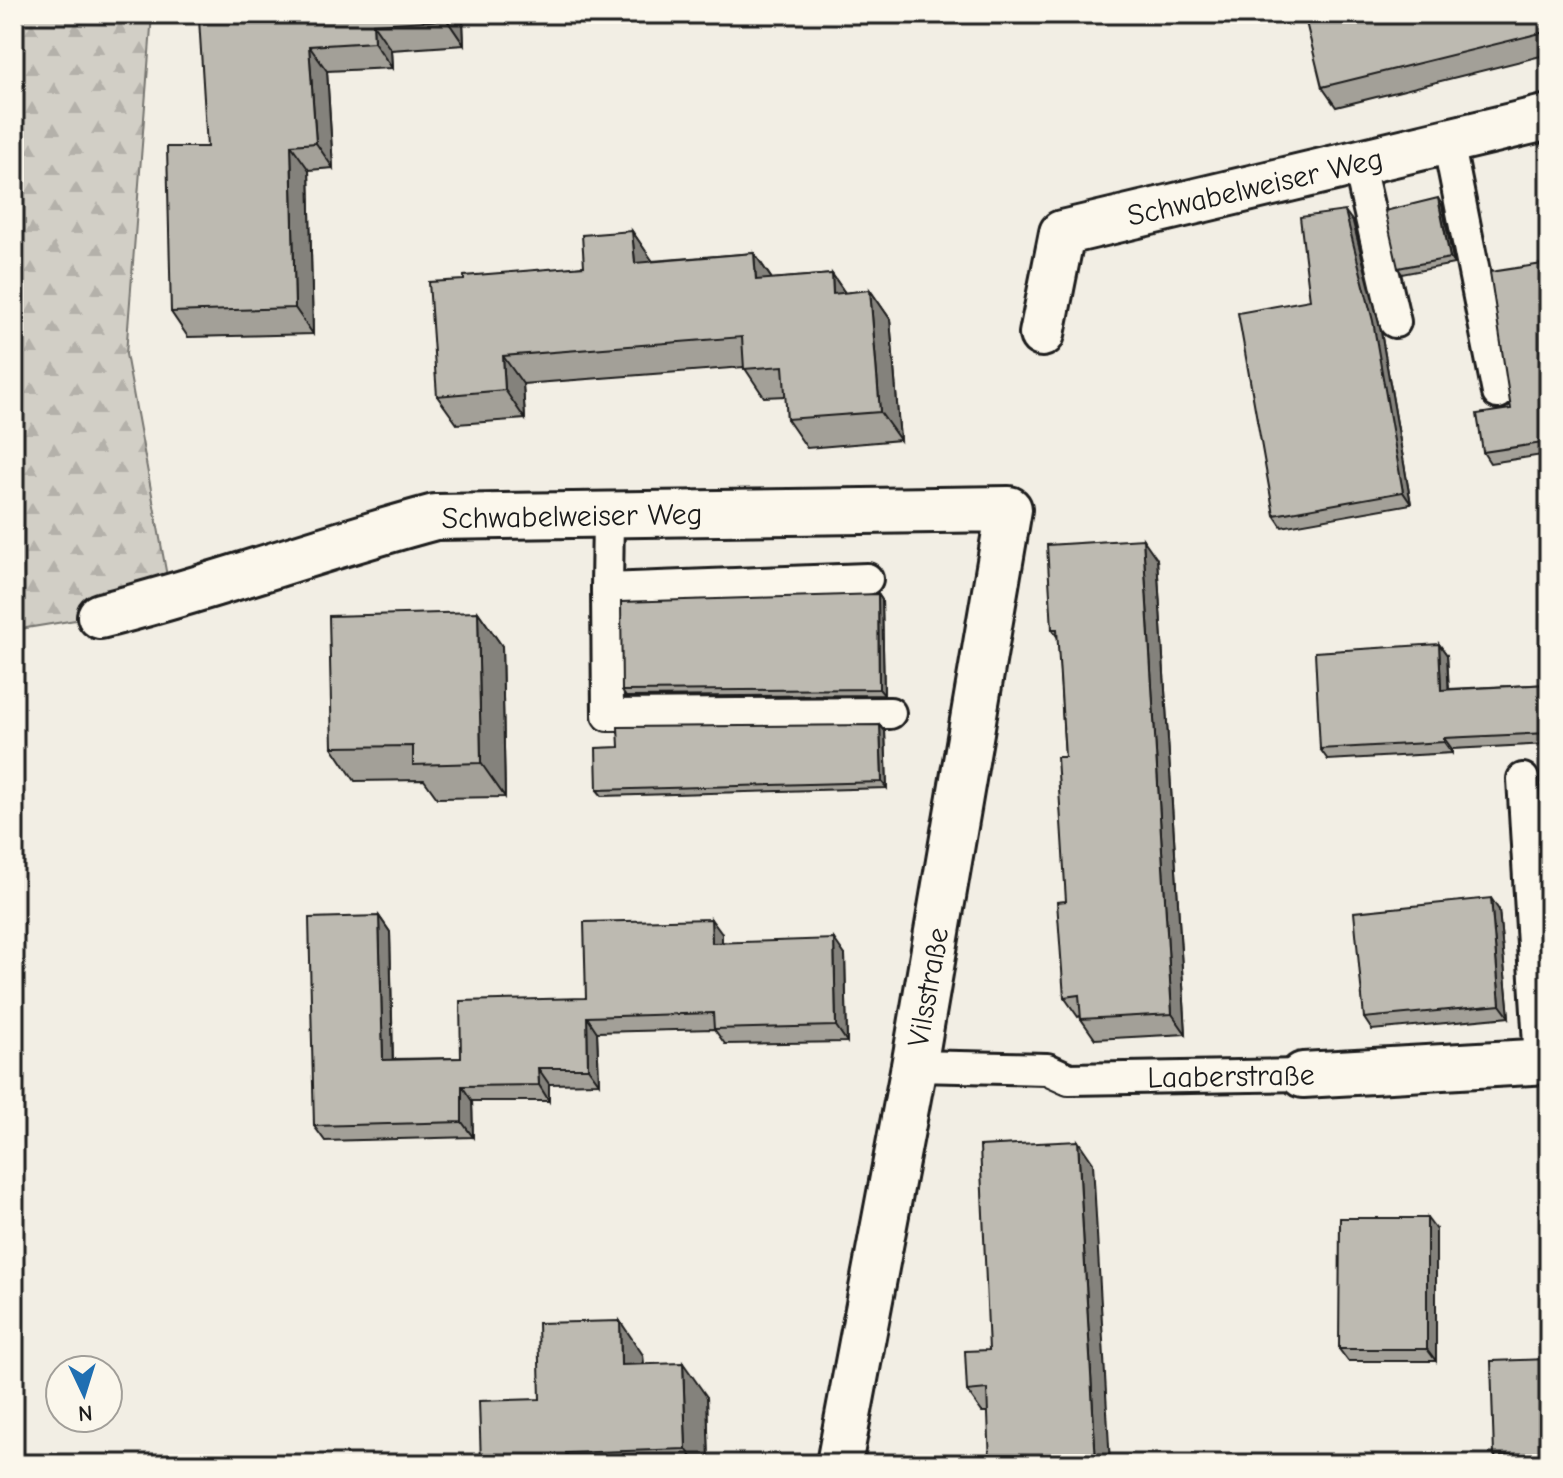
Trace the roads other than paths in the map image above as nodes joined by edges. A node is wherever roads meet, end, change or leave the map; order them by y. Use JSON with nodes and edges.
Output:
{"nodes":[{"id":1,"x":1549,"y":117,"type":"edge"},
{"id":2,"x":1448,"y":141,"type":"junction"},
{"id":3,"x":1358,"y":162,"type":"junction"},
{"id":4,"x":1395,"y":322,"type":"dead end"},
{"id":5,"x":1042,"y":334,"type":"dead end"},
{"id":6,"x":1498,"y":393,"type":"dead end"},
{"id":7,"x":1009,"y":509,"type":"joint"},
{"id":8,"x":608,"y":515,"type":"junction"},
{"id":9,"x":867,"y":579,"type":"dead end"},
{"id":10,"x":607,"y":589,"type":"junction"},
{"id":11,"x":100,"y":616,"type":"dead end"},
{"id":12,"x":890,"y":713,"type":"dead end"},
{"id":13,"x":1523,"y":779,"type":"dead end"},
{"id":14,"x":1545,"y":1061,"type":"edge"},
{"id":15,"x":914,"y":1066,"type":"junction"},
{"id":16,"x":1303,"y":1075,"type":"joint"},
{"id":17,"x":839,"y":1464,"type":"edge"}],
"edges":[{"from":1,"to":2,"type":"street","name":"Schwabelweiser Weg"},
{"from":2,"to":3,"type":"street","name":"Schwabelweiser Weg"},
{"from":2,"to":6,"type":"lane"},
{"from":3,"to":4,"type":"lane"},
{"from":3,"to":5,"type":"street","name":"Schwabelweiser Weg"},
{"from":7,"to":8,"type":"street","name":"Schwabelweiser Weg"},
{"from":7,"to":15,"type":"street","name":"Vilsstraße"},
{"from":8,"to":10,"type":"lane"},
{"from":8,"to":11,"type":"street","name":"Schwabelweiser Weg"},
{"from":9,"to":10,"type":"lane"},
{"from":10,"to":12,"type":"lane"},
{"from":13,"to":14,"type":"lane"},
{"from":14,"to":16,"type":"street","name":"Laaberstraße"},
{"from":15,"to":16,"type":"lane","name":"Laaberstraße"},
{"from":15,"to":17,"type":"street","name":"Vilsstraße"}]}
